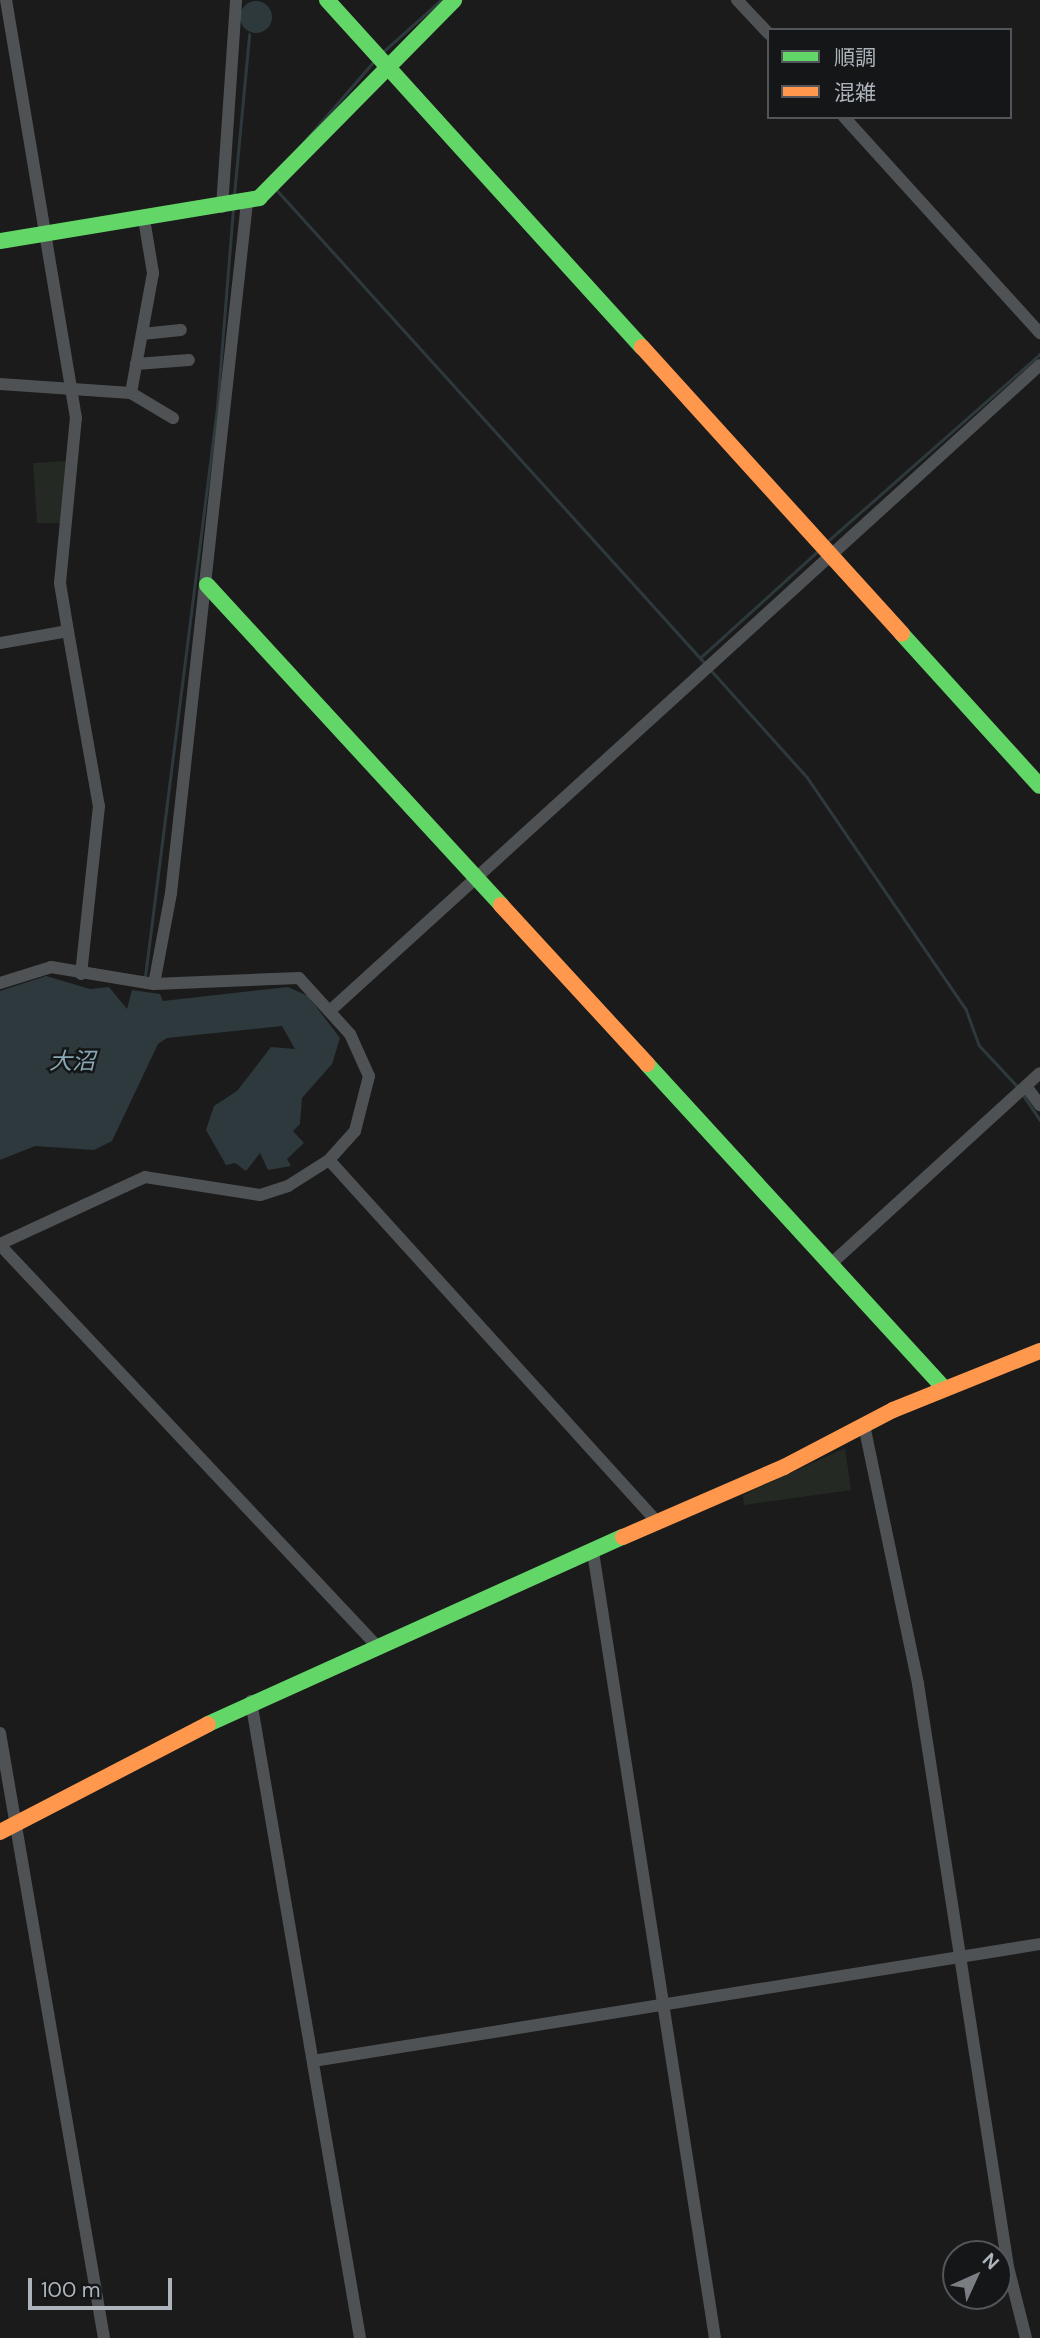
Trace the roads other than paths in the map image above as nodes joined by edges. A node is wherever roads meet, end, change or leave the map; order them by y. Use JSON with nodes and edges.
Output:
{"nodes":[{"id":1,"x":6,"y":0,"type":"edge"},
{"id":2,"x":236,"y":0,"type":"edge"},
{"id":3,"x":327,"y":0,"type":"edge"},
{"id":4,"x":454,"y":0,"type":"edge"},
{"id":5,"x":737,"y":0,"type":"edge"},
{"id":6,"x":767,"y":32,"type":"edge"},
{"id":7,"x":385,"y":64,"type":"junction"},
{"id":8,"x":846,"y":119,"type":"edge"},
{"id":9,"x":235,"y":204,"type":"junction"},
{"id":10,"x":144,"y":219,"type":"junction"},
{"id":11,"x":44,"y":234,"type":"junction"},
{"id":12,"x":0,"y":242,"type":"edge"},
{"id":13,"x":181,"y":330,"type":"dead end"},
{"id":14,"x":1040,"y":333,"type":"edge"},
{"id":15,"x":142,"y":334,"type":"junction"},
{"id":16,"x":188,"y":360,"type":"dead end"},
{"id":17,"x":136,"y":364,"type":"junction"},
{"id":18,"x":1040,"y":365,"type":"edge"},
{"id":19,"x":0,"y":384,"type":"edge"},
{"id":20,"x":70,"y":387,"type":"junction"},
{"id":21,"x":131,"y":393,"type":"junction"},
{"id":22,"x":173,"y":418,"type":"dead end"},
{"id":23,"x":830,"y":557,"type":"junction"},
{"id":24,"x":207,"y":585,"type":"junction"},
{"id":25,"x":68,"y":631,"type":"junction"},
{"id":26,"x":0,"y":643,"type":"edge"},
{"id":27,"x":1040,"y":786,"type":"edge"},
{"id":28,"x":473,"y":881,"type":"junction"},
{"id":29,"x":81,"y":974,"type":"junction"},
{"id":30,"x":0,"y":983,"type":"edge"},
{"id":31,"x":147,"y":983,"type":"junction"},
{"id":32,"x":332,"y":1009,"type":"junction"},
{"id":33,"x":1040,"y":1073,"type":"edge"},
{"id":34,"x":1022,"y":1090,"type":"junction"},
{"id":35,"x":1040,"y":1105,"type":"edge"},
{"id":36,"x":329,"y":1160,"type":"junction"},
{"id":37,"x":0,"y":1245,"type":"edge"},
{"id":38,"x":832,"y":1262,"type":"junction"},
{"id":39,"x":1040,"y":1351,"type":"edge"},
{"id":40,"x":944,"y":1388,"type":"junction"},
{"id":41,"x":864,"y":1425,"type":"junction"},
{"id":42,"x":658,"y":1523,"type":"junction"},
{"id":43,"x":593,"y":1552,"type":"junction"},
{"id":44,"x":377,"y":1646,"type":"junction"},
{"id":45,"x":251,"y":1702,"type":"junction"},
{"id":46,"x":0,"y":1733,"type":"edge"},
{"id":47,"x":16,"y":1827,"type":"junction"},
{"id":48,"x":0,"y":1832,"type":"edge"},
{"id":49,"x":1040,"y":1944,"type":"edge"},
{"id":50,"x":958,"y":1957,"type":"junction"},
{"id":51,"x":661,"y":2002,"type":"junction"},
{"id":52,"x":313,"y":2061,"type":"junction"},
{"id":53,"x":104,"y":2338,"type":"edge"},
{"id":54,"x":360,"y":2338,"type":"edge"},
{"id":55,"x":715,"y":2338,"type":"edge"},
{"id":56,"x":1027,"y":2338,"type":"edge"}],
"edges":[{"from":1,"to":11,"type":"street"},
{"from":2,"to":9,"type":"street"},
{"from":3,"to":7,"type":"street"},
{"from":4,"to":7,"type":"street"},
{"from":5,"to":6,"type":"street"},
{"from":7,"to":9,"type":"street"},
{"from":7,"to":23,"type":"street"},
{"from":8,"to":14,"type":"street"},
{"from":9,"to":10,"type":"street"},
{"from":9,"to":24,"type":"street"},
{"from":10,"to":11,"type":"street"},
{"from":10,"to":15,"type":"street"},
{"from":11,"to":12,"type":"street"},
{"from":11,"to":20,"type":"street"},
{"from":13,"to":15,"type":"street"},
{"from":15,"to":17,"type":"street"},
{"from":16,"to":17,"type":"street"},
{"from":17,"to":21,"type":"street"},
{"from":18,"to":23,"type":"street"},
{"from":19,"to":20,"type":"street"},
{"from":20,"to":21,"type":"street"},
{"from":20,"to":25,"type":"street"},
{"from":21,"to":22,"type":"street"},
{"from":23,"to":27,"type":"street"},
{"from":23,"to":28,"type":"street"},
{"from":24,"to":28,"type":"street"},
{"from":24,"to":31,"type":"street"},
{"from":25,"to":26,"type":"street"},
{"from":25,"to":29,"type":"street"},
{"from":28,"to":32,"type":"street"},
{"from":28,"to":38,"type":"street"},
{"from":29,"to":30,"type":"street"},
{"from":29,"to":31,"type":"street"},
{"from":31,"to":32,"type":"street"},
{"from":32,"to":36,"type":"street"},
{"from":33,"to":34,"type":"street"},
{"from":34,"to":35,"type":"street"},
{"from":34,"to":38,"type":"street"},
{"from":36,"to":37,"type":"street"},
{"from":36,"to":42,"type":"street"},
{"from":37,"to":44,"type":"street"},
{"from":38,"to":40,"type":"street"},
{"from":39,"to":40,"type":"street"},
{"from":40,"to":41,"type":"street"},
{"from":41,"to":42,"type":"street"},
{"from":41,"to":50,"type":"street"},
{"from":42,"to":43,"type":"street"},
{"from":43,"to":44,"type":"street"},
{"from":43,"to":51,"type":"street"},
{"from":44,"to":45,"type":"street"},
{"from":45,"to":47,"type":"street"},
{"from":45,"to":52,"type":"street"},
{"from":46,"to":47,"type":"street"},
{"from":47,"to":48,"type":"street"},
{"from":47,"to":53,"type":"street"},
{"from":49,"to":50,"type":"street"},
{"from":50,"to":51,"type":"street"},
{"from":50,"to":56,"type":"street"},
{"from":51,"to":52,"type":"street"},
{"from":51,"to":55,"type":"street"},
{"from":52,"to":54,"type":"street"}]}
